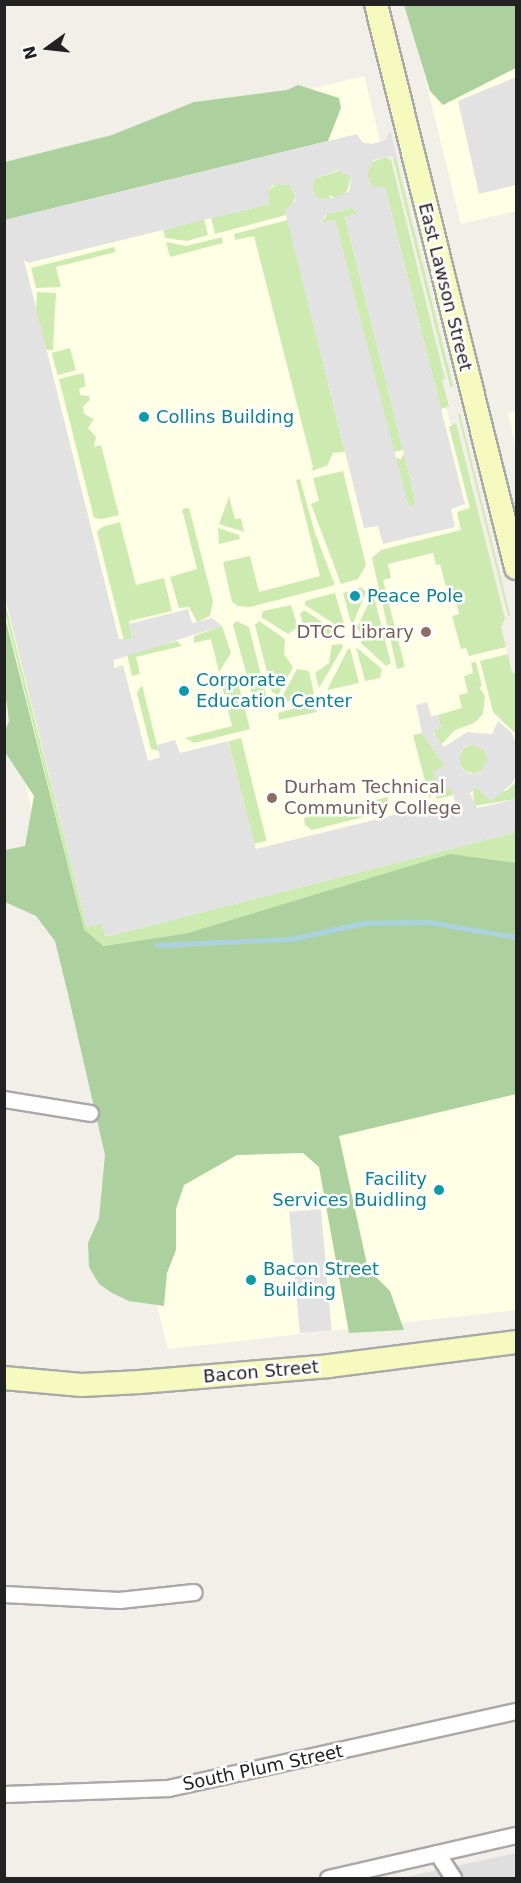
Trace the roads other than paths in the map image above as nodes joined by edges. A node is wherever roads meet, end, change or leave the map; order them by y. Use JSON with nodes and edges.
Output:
{"nodes":[{"id":1,"x":376,"y":4,"type":"edge"},
{"id":2,"x":516,"y":568,"type":"edge"},
{"id":3,"x":4,"y":1099,"type":"edge"},
{"id":4,"x":90,"y":1113,"type":"dead end"},
{"id":5,"x":516,"y":1342,"type":"edge"},
{"id":6,"x":4,"y":1378,"type":"edge"},
{"id":7,"x":194,"y":1592,"type":"dead end"},
{"id":8,"x":4,"y":1594,"type":"edge"},
{"id":9,"x":516,"y":1711,"type":"edge"},
{"id":10,"x":4,"y":1794,"type":"edge"},
{"id":11,"x":516,"y":1835,"type":"edge"},
{"id":12,"x":437,"y":1853,"type":"junction"},
{"id":13,"x":328,"y":1878,"type":"edge"},
{"id":14,"x":453,"y":1878,"type":"edge"}],
"edges":[{"from":1,"to":2,"type":"street","name":"East Lawson Street"},
{"from":3,"to":4,"type":"street"},
{"from":5,"to":6,"type":"street","name":"Bacon Street"},
{"from":7,"to":8,"type":"street"},
{"from":9,"to":10,"type":"street","name":"South Plum Street"},
{"from":11,"to":12,"type":"street"},
{"from":12,"to":13,"type":"street"},
{"from":12,"to":14,"type":"street"}]}
